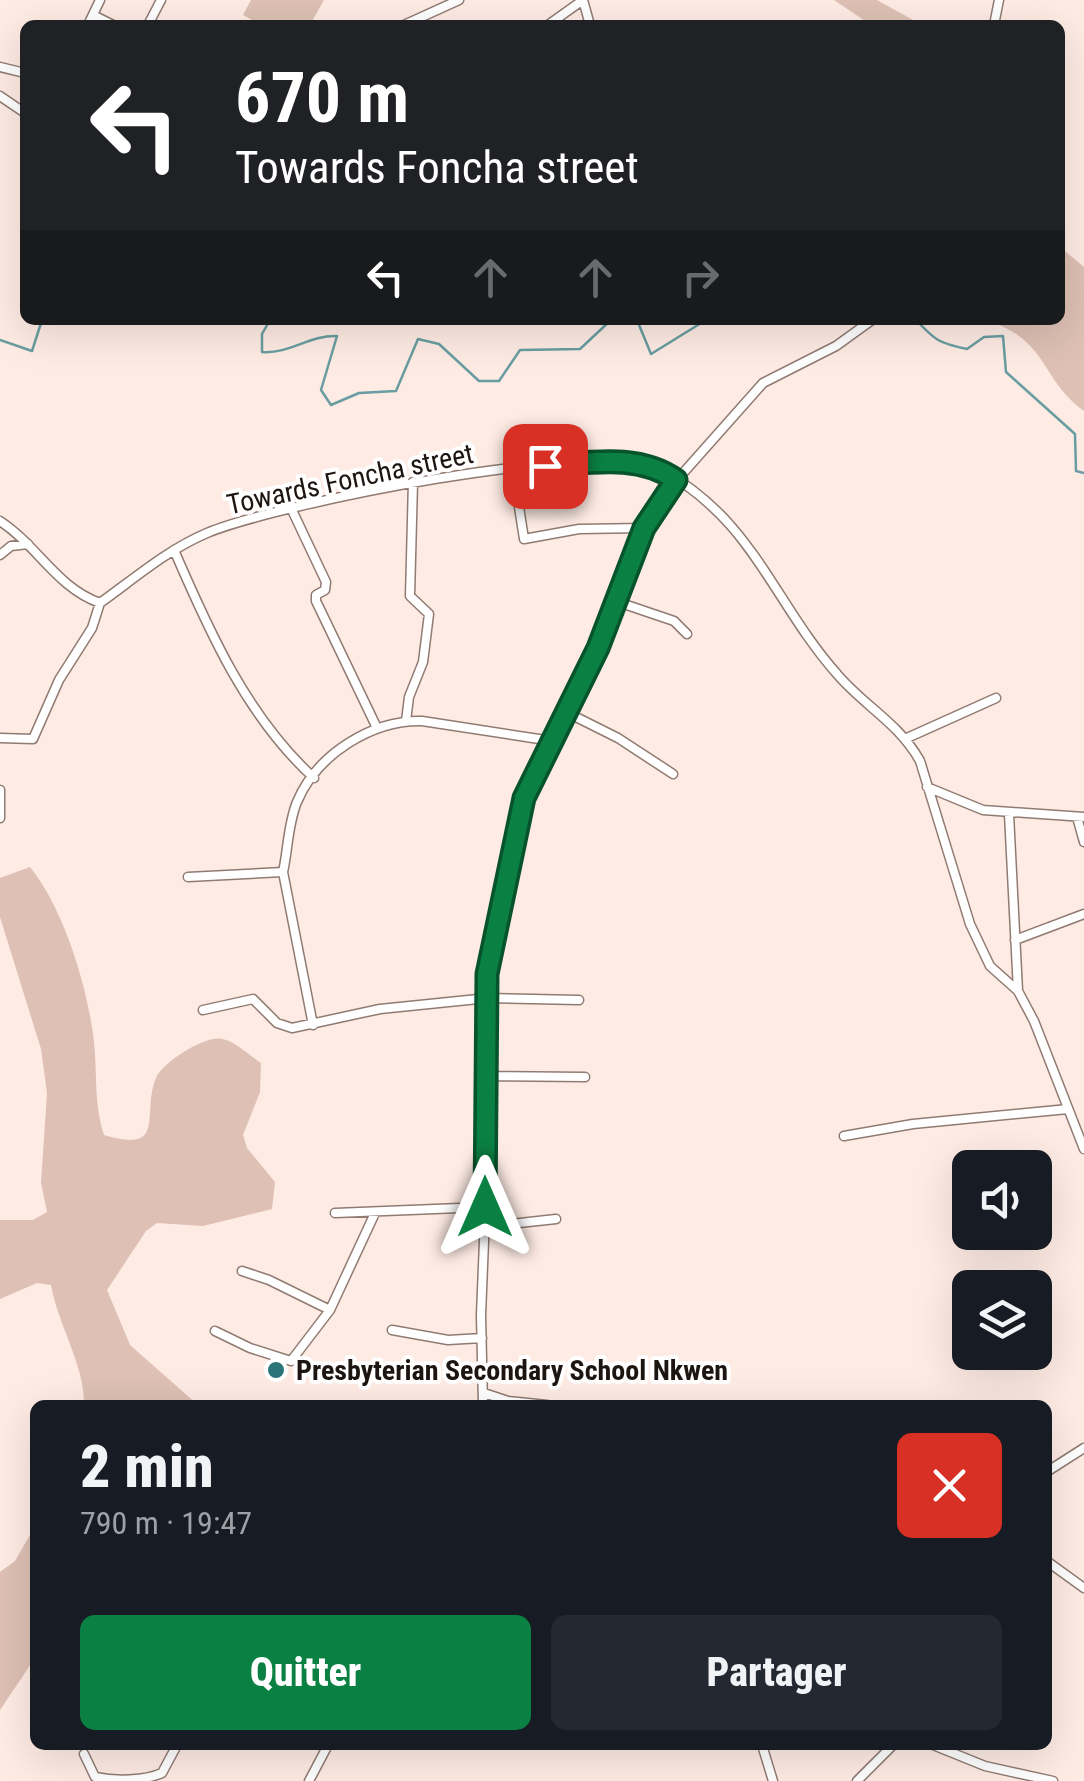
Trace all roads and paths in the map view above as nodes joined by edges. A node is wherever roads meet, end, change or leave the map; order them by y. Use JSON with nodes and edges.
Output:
{"nodes":[{"id":1,"x":100,"y":0,"type":"edge"},
{"id":2,"x":459,"y":0,"type":"edge"},
{"id":3,"x":583,"y":0,"type":"edge"},
{"id":4,"x":93,"y":15,"type":"junction"},
{"id":5,"x":90,"y":20,"type":"edge"},
{"id":6,"x":103,"y":20,"type":"edge"},
{"id":7,"x":415,"y":20,"type":"edge"},
{"id":8,"x":555,"y":20,"type":"edge"},
{"id":9,"x":865,"y":325,"type":"edge"},
{"id":10,"x":514,"y":468,"type":"junction"},
{"id":11,"x":676,"y":480,"type":"junction"},
{"id":12,"x":413,"y":482,"type":"junction"},
{"id":13,"x":291,"y":508,"type":"junction"},
{"id":14,"x":0,"y":520,"type":"edge"},
{"id":15,"x":644,"y":528,"type":"junction"},
{"id":16,"x":28,"y":544,"type":"junction"},
{"id":17,"x":174,"y":550,"type":"junction"},
{"id":18,"x":0,"y":555,"type":"edge"},
{"id":19,"x":615,"y":600,"type":"junction"},
{"id":20,"x":100,"y":603,"type":"junction"},
{"id":21,"x":687,"y":634,"type":"dead end"},
{"id":22,"x":996,"y":698,"type":"dead end"},
{"id":23,"x":566,"y":712,"type":"junction"},
{"id":24,"x":406,"y":721,"type":"junction"},
{"id":25,"x":377,"y":728,"type":"junction"},
{"id":26,"x":0,"y":738,"type":"edge"},
{"id":27,"x":908,"y":738,"type":"junction"},
{"id":28,"x":552,"y":741,"type":"junction"},
{"id":29,"x":673,"y":774,"type":"dead end"},
{"id":30,"x":314,"y":778,"type":"junction"},
{"id":31,"x":927,"y":786,"type":"junction"},
{"id":32,"x":0,"y":790,"type":"edge"},
{"id":33,"x":1008,"y":814,"type":"junction"},
{"id":34,"x":1081,"y":817,"type":"edge"},
{"id":35,"x":0,"y":818,"type":"edge"},
{"id":36,"x":1084,"y":842,"type":"edge"},
{"id":37,"x":283,"y":872,"type":"junction"},
{"id":38,"x":188,"y":877,"type":"dead end"},
{"id":39,"x":1084,"y":914,"type":"edge"},
{"id":40,"x":1015,"y":940,"type":"junction"},
{"id":41,"x":1018,"y":991,"type":"junction"},
{"id":42,"x":488,"y":998,"type":"junction"},
{"id":43,"x":579,"y":1000,"type":"dead end"},
{"id":44,"x":203,"y":1010,"type":"dead end"},
{"id":45,"x":313,"y":1026,"type":"junction"},
{"id":46,"x":486,"y":1076,"type":"junction"},
{"id":47,"x":584,"y":1076,"type":"dead end"},
{"id":48,"x":1068,"y":1109,"type":"junction"},
{"id":49,"x":844,"y":1136,"type":"dead end"},
{"id":50,"x":1084,"y":1149,"type":"edge"},
{"id":51,"x":485,"y":1207,"type":"junction"},
{"id":52,"x":335,"y":1213,"type":"dead end"},
{"id":53,"x":375,"y":1213,"type":"junction"},
{"id":54,"x":556,"y":1219,"type":"dead end"},
{"id":55,"x":483,"y":1228,"type":"junction"},
{"id":56,"x":242,"y":1271,"type":"dead end"},
{"id":57,"x":330,"y":1310,"type":"junction"},
{"id":58,"x":392,"y":1330,"type":"dead end"},
{"id":59,"x":216,"y":1331,"type":"dead end"},
{"id":60,"x":482,"y":1338,"type":"junction"},
{"id":61,"x":484,"y":1394,"type":"junction"},
{"id":62,"x":484,"y":1400,"type":"edge"},
{"id":63,"x":502,"y":1400,"type":"edge"},
{"id":64,"x":1084,"y":1448,"type":"edge"},
{"id":65,"x":1052,"y":1468,"type":"edge"},
{"id":66,"x":1052,"y":1565,"type":"edge"},
{"id":67,"x":1084,"y":1588,"type":"edge"},
{"id":68,"x":175,"y":1750,"type":"edge"},
{"id":69,"x":326,"y":1750,"type":"edge"},
{"id":70,"x":764,"y":1750,"type":"edge"},
{"id":71,"x":888,"y":1750,"type":"edge"},
{"id":72,"x":945,"y":1750,"type":"edge"},
{"id":73,"x":84,"y":1754,"type":"dead end"},
{"id":74,"x":310,"y":1781,"type":"edge"},
{"id":75,"x":774,"y":1781,"type":"edge"},
{"id":76,"x":857,"y":1781,"type":"edge"},
{"id":77,"x":1053,"y":1781,"type":"edge"}],
"edges":[{"from":1,"to":4,"type":"street"},
{"from":2,"to":7,"type":"street"},
{"from":3,"to":8,"type":"street"},
{"from":4,"to":5,"type":"street"},
{"from":4,"to":6,"type":"street"},
{"from":9,"to":11,"type":"street"},
{"from":10,"to":11,"type":"street","name":"Towards Foncha street"},
{"from":10,"to":12,"type":"street","name":"Towards Foncha street"},
{"from":10,"to":15,"type":"street"},
{"from":11,"to":15,"type":"street"},
{"from":11,"to":27,"type":"street","name":"Towards Foncha street"},
{"from":12,"to":13,"type":"street","name":"Towards Foncha street"},
{"from":12,"to":24,"type":"street"},
{"from":13,"to":17,"type":"street","name":"Towards Foncha street"},
{"from":13,"to":25,"type":"street"},
{"from":14,"to":16,"type":"street"},
{"from":15,"to":19,"type":"street"},
{"from":16,"to":18,"type":"street"},
{"from":16,"to":20,"type":"street"},
{"from":17,"to":20,"type":"street","name":"Towards Foncha street"},
{"from":17,"to":30,"type":"street"},
{"from":19,"to":21,"type":"street"},
{"from":19,"to":23,"type":"street"},
{"from":20,"to":26,"type":"street"},
{"from":22,"to":27,"type":"street"},
{"from":23,"to":28,"type":"street"},
{"from":23,"to":29,"type":"street"},
{"from":24,"to":25,"type":"street"},
{"from":24,"to":28,"type":"street"},
{"from":25,"to":30,"type":"street"},
{"from":27,"to":31,"type":"street","name":"Towards Foncha street"},
{"from":28,"to":42,"type":"street"},
{"from":30,"to":37,"type":"street"},
{"from":31,"to":33,"type":"street"},
{"from":31,"to":41,"type":"street","name":"Towards Foncha street"},
{"from":32,"to":35,"type":"street"},
{"from":33,"to":34,"type":"street"},
{"from":33,"to":40,"type":"street"},
{"from":34,"to":36,"type":"street"},
{"from":37,"to":38,"type":"street"},
{"from":37,"to":45,"type":"street"},
{"from":39,"to":40,"type":"street"},
{"from":40,"to":41,"type":"street"},
{"from":41,"to":48,"type":"street","name":"Towards Foncha street"},
{"from":42,"to":43,"type":"street"},
{"from":42,"to":45,"type":"street"},
{"from":42,"to":46,"type":"street"},
{"from":44,"to":45,"type":"street"},
{"from":46,"to":47,"type":"street"},
{"from":46,"to":51,"type":"street"},
{"from":48,"to":49,"type":"street"},
{"from":48,"to":50,"type":"street","name":"Towards Foncha street"},
{"from":51,"to":53,"type":"street"},
{"from":51,"to":55,"type":"street"},
{"from":52,"to":53,"type":"street"},
{"from":53,"to":57,"type":"street"},
{"from":54,"to":55,"type":"street"},
{"from":55,"to":60,"type":"street"},
{"from":56,"to":57,"type":"street"},
{"from":57,"to":59,"type":"street"},
{"from":58,"to":60,"type":"street"},
{"from":60,"to":61,"type":"street"},
{"from":61,"to":62,"type":"street"},
{"from":61,"to":63,"type":"street"},
{"from":64,"to":65,"type":"street"},
{"from":66,"to":67,"type":"street"},
{"from":68,"to":73,"type":"street"},
{"from":69,"to":74,"type":"street"},
{"from":70,"to":75,"type":"street"},
{"from":71,"to":76,"type":"street"},
{"from":72,"to":77,"type":"street"}]}
